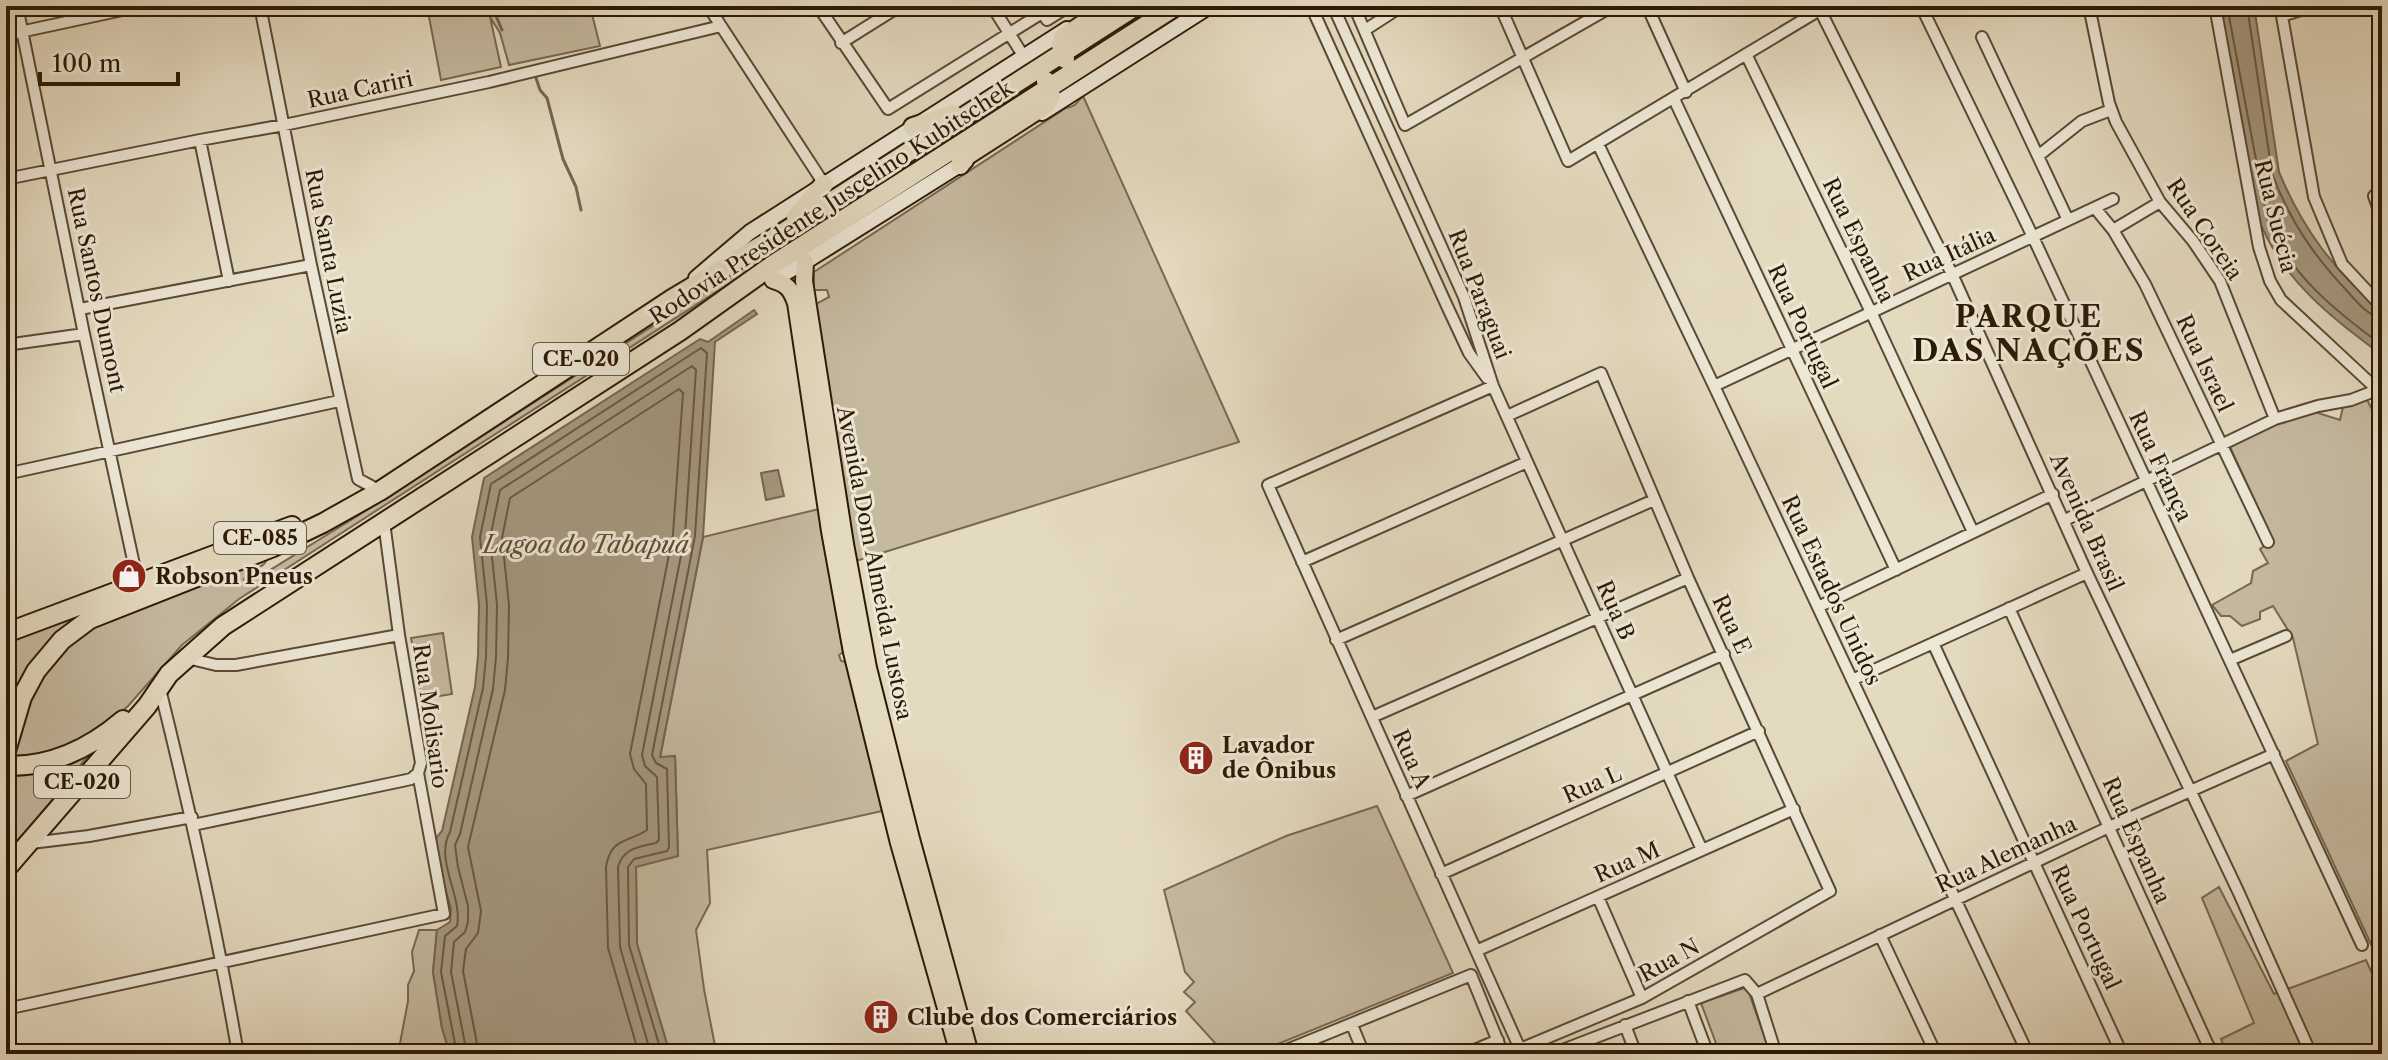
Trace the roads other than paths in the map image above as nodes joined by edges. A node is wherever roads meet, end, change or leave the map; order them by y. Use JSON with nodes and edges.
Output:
{"nodes":[{"id":1,"x":17,"y":6,"type":"edge"},
{"id":2,"x":141,"y":6,"type":"edge"},
{"id":3,"x":260,"y":6,"type":"edge"},
{"id":4,"x":708,"y":6,"type":"edge"},
{"id":5,"x":818,"y":6,"type":"edge"},
{"id":6,"x":900,"y":6,"type":"edge"},
{"id":7,"x":992,"y":6,"type":"edge"},
{"id":8,"x":1069,"y":6,"type":"edge"},
{"id":9,"x":1103,"y":6,"type":"edge"},
{"id":10,"x":1110,"y":6,"type":"edge"},
{"id":11,"x":1136,"y":6,"type":"edge"},
{"id":12,"x":1176,"y":6,"type":"edge"},
{"id":13,"x":1210,"y":6,"type":"edge"},
{"id":14,"x":1311,"y":6,"type":"edge"},
{"id":15,"x":1333,"y":6,"type":"edge"},
{"id":16,"x":1354,"y":6,"type":"edge"},
{"id":17,"x":1402,"y":6,"type":"edge"},
{"id":18,"x":1500,"y":6,"type":"edge"},
{"id":19,"x":1613,"y":6,"type":"edge"},
{"id":20,"x":1647,"y":6,"type":"edge"},
{"id":21,"x":1921,"y":6,"type":"edge"},
{"id":22,"x":2089,"y":6,"type":"edge"},
{"id":23,"x":2215,"y":6,"type":"edge"},
{"id":24,"x":2313,"y":6,"type":"edge"},
{"id":25,"x":1823,"y":8,"type":"edge"},
{"id":26,"x":1040,"y":9,"type":"edge"},
{"id":27,"x":1806,"y":11,"type":"edge"},
{"id":28,"x":2281,"y":11,"type":"edge"},
{"id":29,"x":721,"y":26,"type":"junction"},
{"id":30,"x":1365,"y":30,"type":"junction"},
{"id":31,"x":22,"y":32,"type":"junction"},
{"id":32,"x":1009,"y":34,"type":"junction"},
{"id":33,"x":6,"y":35,"type":"edge"},
{"id":34,"x":1982,"y":37,"type":"dead end"},
{"id":35,"x":841,"y":43,"type":"junction"},
{"id":36,"x":1062,"y":53,"type":"junction"},
{"id":37,"x":1746,"y":54,"type":"junction"},
{"id":38,"x":1522,"y":59,"type":"junction"},
{"id":39,"x":1031,"y":62,"type":"junction"},
{"id":40,"x":1073,"y":71,"type":"junction"},
{"id":41,"x":1050,"y":86,"type":"junction"},
{"id":42,"x":1686,"y":92,"type":"junction"},
{"id":43,"x":1674,"y":99,"type":"junction"},
{"id":44,"x":978,"y":106,"type":"junction"},
{"id":45,"x":2111,"y":110,"type":"junction"},
{"id":46,"x":284,"y":125,"type":"junction"},
{"id":47,"x":913,"y":127,"type":"junction"},
{"id":48,"x":200,"y":140,"type":"junction"},
{"id":49,"x":1598,"y":144,"type":"junction"},
{"id":50,"x":2038,"y":156,"type":"junction"},
{"id":51,"x":960,"y":165,"type":"junction"},
{"id":52,"x":52,"y":169,"type":"junction"},
{"id":53,"x":6,"y":179,"type":"edge"},
{"id":54,"x":824,"y":184,"type":"junction"},
{"id":55,"x":2382,"y":189,"type":"edge"},
{"id":56,"x":2113,"y":199,"type":"dead end"},
{"id":57,"x":2160,"y":202,"type":"junction"},
{"id":58,"x":2095,"y":208,"type":"junction"},
{"id":59,"x":2382,"y":218,"type":"edge"},
{"id":60,"x":2068,"y":220,"type":"junction"},
{"id":61,"x":2113,"y":230,"type":"junction"},
{"id":62,"x":784,"y":232,"type":"junction"},
{"id":63,"x":2033,"y":237,"type":"junction"},
{"id":64,"x":805,"y":262,"type":"junction"},
{"id":65,"x":311,"y":265,"type":"junction"},
{"id":66,"x":1952,"y":274,"type":"junction"},
{"id":67,"x":773,"y":280,"type":"junction"},
{"id":68,"x":229,"y":281,"type":"junction"},
{"id":69,"x":672,"y":299,"type":"junction"},
{"id":70,"x":802,"y":302,"type":"junction"},
{"id":71,"x":2382,"y":307,"type":"edge"},
{"id":72,"x":80,"y":309,"type":"junction"},
{"id":73,"x":1871,"y":312,"type":"junction"},
{"id":74,"x":680,"y":331,"type":"junction"},
{"id":75,"x":84,"y":334,"type":"junction"},
{"id":76,"x":6,"y":345,"type":"edge"},
{"id":77,"x":1793,"y":349,"type":"junction"},
{"id":78,"x":1493,"y":386,"type":"junction"},
{"id":79,"x":1714,"y":386,"type":"junction"},
{"id":80,"x":2380,"y":392,"type":"edge"},
{"id":81,"x":339,"y":401,"type":"junction"},
{"id":82,"x":1507,"y":416,"type":"junction"},
{"id":83,"x":2275,"y":419,"type":"junction"},
{"id":84,"x":2221,"y":445,"type":"junction"},
{"id":85,"x":111,"y":451,"type":"junction"},
{"id":86,"x":1527,"y":462,"type":"junction"},
{"id":87,"x":6,"y":474,"type":"edge"},
{"id":88,"x":2146,"y":481,"type":"junction"},
{"id":89,"x":380,"y":491,"type":"junction"},
{"id":90,"x":2053,"y":494,"type":"junction"},
{"id":91,"x":1654,"y":500,"type":"junction"},
{"id":92,"x":2065,"y":520,"type":"junction"},
{"id":93,"x":384,"y":522,"type":"junction"},
{"id":94,"x":1973,"y":532,"type":"junction"},
{"id":95,"x":1563,"y":540,"type":"junction"},
{"id":96,"x":2268,"y":542,"type":"dead end"},
{"id":97,"x":1302,"y":562,"type":"junction"},
{"id":98,"x":1896,"y":570,"type":"junction"},
{"id":99,"x":2087,"y":573,"type":"junction"},
{"id":100,"x":1688,"y":578,"type":"junction"},
{"id":101,"x":138,"y":583,"type":"junction"},
{"id":102,"x":1818,"y":607,"type":"junction"},
{"id":103,"x":2009,"y":608,"type":"junction"},
{"id":104,"x":1597,"y":618,"type":"junction"},
{"id":105,"x":6,"y":633,"type":"edge"},
{"id":106,"x":399,"y":635,"type":"junction"},
{"id":107,"x":2286,"y":636,"type":"dead end"},
{"id":108,"x":1336,"y":640,"type":"junction"},
{"id":109,"x":1933,"y":643,"type":"junction"},
{"id":110,"x":1724,"y":654,"type":"junction"},
{"id":111,"x":185,"y":658,"type":"junction"},
{"id":112,"x":2230,"y":660,"type":"junction"},
{"id":113,"x":1852,"y":680,"type":"junction"},
{"id":114,"x":157,"y":690,"type":"junction"},
{"id":115,"x":1632,"y":695,"type":"junction"},
{"id":116,"x":1372,"y":717,"type":"junction"},
{"id":117,"x":1759,"y":731,"type":"junction"},
{"id":118,"x":6,"y":751,"type":"edge"},
{"id":119,"x":2274,"y":754,"type":"junction"},
{"id":120,"x":6,"y":766,"type":"edge"},
{"id":121,"x":418,"y":773,"type":"junction"},
{"id":122,"x":1667,"y":773,"type":"junction"},
{"id":123,"x":2189,"y":792,"type":"junction"},
{"id":124,"x":1406,"y":796,"type":"junction"},
{"id":125,"x":1794,"y":809,"type":"junction"},
{"id":126,"x":193,"y":821,"type":"junction"},
{"id":127,"x":2109,"y":827,"type":"junction"},
{"id":128,"x":29,"y":843,"type":"junction"},
{"id":129,"x":1702,"y":850,"type":"junction"},
{"id":130,"x":2034,"y":863,"type":"junction"},
{"id":131,"x":6,"y":869,"type":"edge"},
{"id":132,"x":1441,"y":874,"type":"junction"},
{"id":133,"x":1830,"y":891,"type":"joint"},
{"id":134,"x":920,"y":896,"type":"junction"},
{"id":135,"x":1598,"y":897,"type":"junction"},
{"id":136,"x":1955,"y":900,"type":"junction"},
{"id":137,"x":1880,"y":935,"type":"junction"},
{"id":138,"x":2362,"y":945,"type":"dead end"},
{"id":139,"x":1476,"y":951,"type":"junction"},
{"id":140,"x":222,"y":961,"type":"junction"},
{"id":141,"x":1757,"y":994,"type":"junction"},
{"id":142,"x":1642,"y":998,"type":"junction"},
{"id":143,"x":1688,"y":1001,"type":"junction"},
{"id":144,"x":6,"y":1009,"type":"edge"},
{"id":145,"x":1352,"y":1025,"type":"junction"},
{"id":146,"x":1625,"y":1025,"type":"junction"},
{"id":147,"x":1498,"y":1040,"type":"junction"},
{"id":148,"x":1520,"y":1049,"type":"joint"},
{"id":149,"x":2211,"y":1050,"type":"edge"},
{"id":150,"x":1558,"y":1053,"type":"edge"},
{"id":151,"x":238,"y":1054,"type":"edge"},
{"id":152,"x":959,"y":1054,"type":"edge"},
{"id":153,"x":970,"y":1054,"type":"edge"},
{"id":154,"x":1277,"y":1054,"type":"edge"},
{"id":155,"x":1364,"y":1054,"type":"edge"},
{"id":156,"x":1465,"y":1054,"type":"edge"},
{"id":157,"x":1503,"y":1054,"type":"edge"},
{"id":158,"x":1636,"y":1054,"type":"edge"},
{"id":159,"x":1708,"y":1054,"type":"edge"},
{"id":160,"x":1776,"y":1054,"type":"edge"},
{"id":161,"x":1936,"y":1054,"type":"edge"},
{"id":162,"x":2028,"y":1054,"type":"edge"},
{"id":163,"x":2122,"y":1054,"type":"edge"},
{"id":164,"x":2192,"y":1054,"type":"edge"},
{"id":165,"x":2311,"y":1054,"type":"edge"}],
"edges":[{"from":1,"to":31,"type":"street","name":"Rua Santos Dumont"},
{"from":2,"to":31,"type":"street"},
{"from":3,"to":46,"type":"street","name":"Rua Santa Luzia"},
{"from":4,"to":29,"type":"street"},
{"from":5,"to":35,"type":"street"},
{"from":6,"to":35,"type":"street"},
{"from":7,"to":32,"type":"street"},
{"from":8,"to":26,"type":"street"},
{"from":9,"to":39,"type":"main road"},
{"from":10,"to":36,"type":"highway"},
{"from":11,"to":36,"type":"highway","name":"Rodovia Presidente Juscelino Kubitschek","number":"CE-020"},
{"from":12,"to":40,"type":"highway","name":"Rodovia Presidente Juscelino Kubitschek","number":"CE-020"},
{"from":13,"to":51,"type":"main road"},
{"from":14,"to":78,"type":"street","name":"Rua Paraguai"},
{"from":15,"to":78,"type":"street","name":"Rua Paraguai"},
{"from":16,"to":30,"type":"street"},
{"from":17,"to":30,"type":"street"},
{"from":18,"to":38,"type":"street"},
{"from":19,"to":38,"type":"street"},
{"from":20,"to":42,"type":"street"},
{"from":21,"to":63,"type":"street","name":"Rua França"},
{"from":22,"to":45,"type":"street","name":"Rua Coreia"},
{"from":23,"to":80,"type":"street","name":"Rua Suécia"},
{"from":24,"to":28,"type":"street"},
{"from":25,"to":27,"type":"street"},
{"from":25,"to":66,"type":"street","name":"Avenida Brasil"},
{"from":26,"to":32,"type":"street"},
{"from":27,"to":37,"type":"street"},
{"from":28,"to":71,"type":"street"},
{"from":29,"to":46,"type":"street","name":"Rua Cariri"},
{"from":29,"to":54,"type":"street"},
{"from":30,"to":38,"type":"street"},
{"from":31,"to":33,"type":"street"},
{"from":31,"to":52,"type":"street","name":"Rua Santos Dumont"},
{"from":32,"to":35,"type":"street"},
{"from":32,"to":39,"type":"street"},
{"from":34,"to":50,"type":"street"},
{"from":36,"to":39,"type":"highway","name":"Rodovia Presidente Juscelino Kubitschek","number":"CE-020"},
{"from":36,"to":40,"type":"highway"},
{"from":37,"to":42,"type":"street"},
{"from":37,"to":73,"type":"street","name":"Rua Espanha"},
{"from":38,"to":49,"type":"street"},
{"from":39,"to":41,"type":"highway"},
{"from":39,"to":44,"type":"highway","name":"Rodovia Presidente Juscelino Kubitschek","number":"CE-020"},
{"from":39,"to":47,"type":"main road"},
{"from":40,"to":41,"type":"highway","name":"Rodovia Presidente Juscelino Kubitschek","number":"CE-020"},
{"from":41,"to":51,"type":"highway"},
{"from":41,"to":74,"type":"highway","name":"Rodovia Presidente Juscelino Kubitschek","number":"CE-020"},
{"from":42,"to":43,"type":"street"},
{"from":43,"to":49,"type":"street"},
{"from":43,"to":77,"type":"street","name":"Rua Portugal"},
{"from":44,"to":47,"type":"highway"},
{"from":44,"to":62,"type":"highway","name":"Rodovia Presidente Juscelino Kubitschek","number":"CE-020"},
{"from":45,"to":50,"type":"street"},
{"from":45,"to":57,"type":"street","name":"Rua Coreia"},
{"from":46,"to":48,"type":"street","name":"Rua Cariri"},
{"from":46,"to":65,"type":"street","name":"Rua Santa Luzia"},
{"from":47,"to":54,"type":"main road"},
{"from":48,"to":52,"type":"street","name":"Rua Cariri"},
{"from":48,"to":68,"type":"street"},
{"from":49,"to":79,"type":"street","name":"Rua Estados Unidos"},
{"from":50,"to":60,"type":"street"},
{"from":51,"to":64,"type":"main road"},
{"from":52,"to":53,"type":"street","name":"Rua Cariri"},
{"from":52,"to":72,"type":"street","name":"Rua Santos Dumont"},
{"from":54,"to":62,"type":"highway"},
{"from":54,"to":69,"type":"main road"},
{"from":55,"to":59,"type":"street"},
{"from":56,"to":58,"type":"street","name":"Rua Itália"},
{"from":57,"to":61,"type":"street"},
{"from":57,"to":83,"type":"street","name":"Rua Coreia"},
{"from":58,"to":60,"type":"street","name":"Rua Itália"},
{"from":58,"to":61,"type":"street","name":"Rua Israel"},
{"from":60,"to":63,"type":"street","name":"Rua Itália"},
{"from":61,"to":84,"type":"street","name":"Rua Israel"},
{"from":62,"to":69,"type":"highway","name":"Rodovia Presidente Juscelino Kubitschek","number":"CE-020"},
{"from":63,"to":66,"type":"street","name":"Rua Itália"},
{"from":63,"to":88,"type":"street","name":"Rua França"},
{"from":64,"to":67,"type":"main road"},
{"from":64,"to":70,"type":"main road","name":"Avenida Dom Almeida Lustosa"},
{"from":65,"to":68,"type":"street"},
{"from":65,"to":81,"type":"street","name":"Rua Santa Luzia"},
{"from":66,"to":73,"type":"street","name":"Rua Itália"},
{"from":66,"to":90,"type":"street","name":"Avenida Brasil"},
{"from":67,"to":70,"type":"main road"},
{"from":67,"to":74,"type":"highway"},
{"from":68,"to":72,"type":"street"},
{"from":69,"to":89,"type":"highway","name":"Rodovia Presidente Juscelino Kubitschek","number":"CE-020"},
{"from":70,"to":134,"type":"main road","name":"Avenida Dom Almeida Lustosa"},
{"from":72,"to":75,"type":"street","name":"Rua Santos Dumont"},
{"from":73,"to":77,"type":"street","name":"Rua Itália"},
{"from":73,"to":94,"type":"street","name":"Rua Espanha"},
{"from":74,"to":93,"type":"highway","name":"Rodovia Presidente Juscelino Kubitschek","number":"CE-020"},
{"from":75,"to":76,"type":"street"},
{"from":75,"to":85,"type":"street","name":"Rua Santos Dumont"},
{"from":77,"to":79,"type":"street","name":"Rua Itália"},
{"from":77,"to":98,"type":"street","name":"Rua Portugal"},
{"from":78,"to":82,"type":"street","name":"Rua B"},
{"from":78,"to":97,"type":"street","name":"Rua A"},
{"from":79,"to":102,"type":"street","name":"Rua Estados Unidos"},
{"from":80,"to":83,"type":"street","name":"Rua Suécia"},
{"from":81,"to":85,"type":"street"},
{"from":81,"to":89,"type":"street","name":"Rua Santa Luzia"},
{"from":82,"to":86,"type":"street","name":"Rua B"},
{"from":82,"to":91,"type":"street","name":"Rua E"},
{"from":83,"to":84,"type":"street","name":"Rua Suécia"},
{"from":84,"to":88,"type":"street","name":"Rua Suécia"},
{"from":84,"to":96,"type":"street","name":"Rua Israel"},
{"from":85,"to":87,"type":"street"},
{"from":85,"to":101,"type":"street","name":"Rua Santos Dumont"},
{"from":86,"to":95,"type":"street","name":"Rua B"},
{"from":86,"to":97,"type":"street"},
{"from":88,"to":92,"type":"street","name":"Rua Suécia"},
{"from":88,"to":112,"type":"street","name":"Rua França"},
{"from":89,"to":101,"type":"highway","number":"CE-085"},
{"from":89,"to":118,"type":"highway","name":"Rodovia Presidente Juscelino Kubitschek","number":"CE-020"},
{"from":90,"to":92,"type":"street","name":"Avenida Brasil"},
{"from":90,"to":94,"type":"street"},
{"from":91,"to":95,"type":"street"},
{"from":91,"to":100,"type":"street","name":"Rua E"},
{"from":92,"to":99,"type":"street","name":"Avenida Brasil"},
{"from":93,"to":106,"type":"street","name":"Rua Molisario"},
{"from":93,"to":111,"type":"highway","name":"Rodovia Presidente Juscelino Kubitschek","number":"CE-020"},
{"from":94,"to":98,"type":"street"},
{"from":95,"to":104,"type":"street","name":"Rua B"},
{"from":95,"to":108,"type":"street"},
{"from":97,"to":108,"type":"street","name":"Rua A"},
{"from":98,"to":102,"type":"street"},
{"from":99,"to":103,"type":"street"},
{"from":99,"to":123,"type":"street","name":"Avenida Brasil"},
{"from":100,"to":104,"type":"street"},
{"from":100,"to":110,"type":"street","name":"Rua E"},
{"from":101,"to":105,"type":"highway","number":"CE-085"},
{"from":102,"to":113,"type":"street","name":"Rua Estados Unidos"},
{"from":103,"to":109,"type":"street"},
{"from":103,"to":127,"type":"street","name":"Rua Espanha"},
{"from":104,"to":115,"type":"street","name":"Rua B"},
{"from":104,"to":116,"type":"street"},
{"from":106,"to":111,"type":"street"},
{"from":106,"to":121,"type":"street","name":"Rua Molisario"},
{"from":107,"to":112,"type":"street"},
{"from":108,"to":116,"type":"street","name":"Rua A"},
{"from":109,"to":113,"type":"street"},
{"from":109,"to":130,"type":"street","name":"Rua Portugal"},
{"from":110,"to":115,"type":"street"},
{"from":110,"to":117,"type":"street","name":"Rua E"},
{"from":111,"to":114,"type":"highway","name":"Rodovia Presidente Juscelino Kubitschek","number":"CE-020"},
{"from":112,"to":119,"type":"street","name":"Rua França"},
{"from":113,"to":136,"type":"street","name":"Rua Estados Unidos"},
{"from":114,"to":120,"type":"highway"},
{"from":114,"to":126,"type":"street"},
{"from":114,"to":128,"type":"highway","name":"Rodovia Presidente Juscelino Kubitschek","number":"CE-020"},
{"from":115,"to":122,"type":"street","name":"Rua B"},
{"from":115,"to":124,"type":"street"},
{"from":116,"to":124,"type":"street","name":"Rua A"},
{"from":117,"to":122,"type":"street","name":"Rua L"},
{"from":117,"to":125,"type":"street","name":"Rua E"},
{"from":119,"to":123,"type":"street","name":"Rua Alemanha"},
{"from":119,"to":138,"type":"street","name":"Rua França"},
{"from":121,"to":126,"type":"street"},
{"from":121,"to":140,"type":"street","name":"Rua Molisario"},
{"from":122,"to":129,"type":"street","name":"Rua B"},
{"from":122,"to":132,"type":"street","name":"Rua L"},
{"from":123,"to":127,"type":"street","name":"Rua Alemanha"},
{"from":123,"to":165,"type":"street","name":"Avenida Brasil"},
{"from":124,"to":132,"type":"street","name":"Rua A"},
{"from":125,"to":129,"type":"street","name":"Rua M"},
{"from":125,"to":133,"type":"street","name":"Rua E"},
{"from":126,"to":128,"type":"street"},
{"from":126,"to":140,"type":"street"},
{"from":127,"to":130,"type":"street","name":"Rua Alemanha"},
{"from":127,"to":149,"type":"street","name":"Rua Espanha"},
{"from":128,"to":131,"type":"highway","name":"Rodovia Presidente Juscelino Kubitschek","number":"CE-020"},
{"from":129,"to":135,"type":"street","name":"Rua M"},
{"from":130,"to":136,"type":"street","name":"Rua Alemanha"},
{"from":130,"to":163,"type":"street","name":"Rua Portugal"},
{"from":132,"to":139,"type":"street","name":"Rua A"},
{"from":133,"to":142,"type":"street","name":"Rua N"},
{"from":134,"to":152,"type":"main road","name":"Avenida Dom Almeida Lustosa"},
{"from":134,"to":153,"type":"main road","name":"Avenida Dom Almeida Lustosa"},
{"from":135,"to":139,"type":"street","name":"Rua M"},
{"from":135,"to":142,"type":"street"},
{"from":136,"to":137,"type":"street","name":"Rua Alemanha"},
{"from":136,"to":162,"type":"street","name":"Rua Estados Unidos"},
{"from":137,"to":141,"type":"street","name":"Rua Alemanha"},
{"from":137,"to":161,"type":"street"},
{"from":139,"to":148,"type":"street","name":"Rua A"},
{"from":140,"to":144,"type":"street"},
{"from":140,"to":151,"type":"street"},
{"from":141,"to":143,"type":"street"},
{"from":141,"to":160,"type":"street"},
{"from":142,"to":148,"type":"street","name":"Rua N"},
{"from":143,"to":146,"type":"street"},
{"from":143,"to":159,"type":"street"},
{"from":145,"to":147,"type":"street"},
{"from":145,"to":154,"type":"street"},
{"from":145,"to":155,"type":"street"},
{"from":146,"to":150,"type":"street"},
{"from":146,"to":158,"type":"street"},
{"from":147,"to":156,"type":"street"},
{"from":147,"to":157,"type":"street"},
{"from":149,"to":164,"type":"street"}]}
